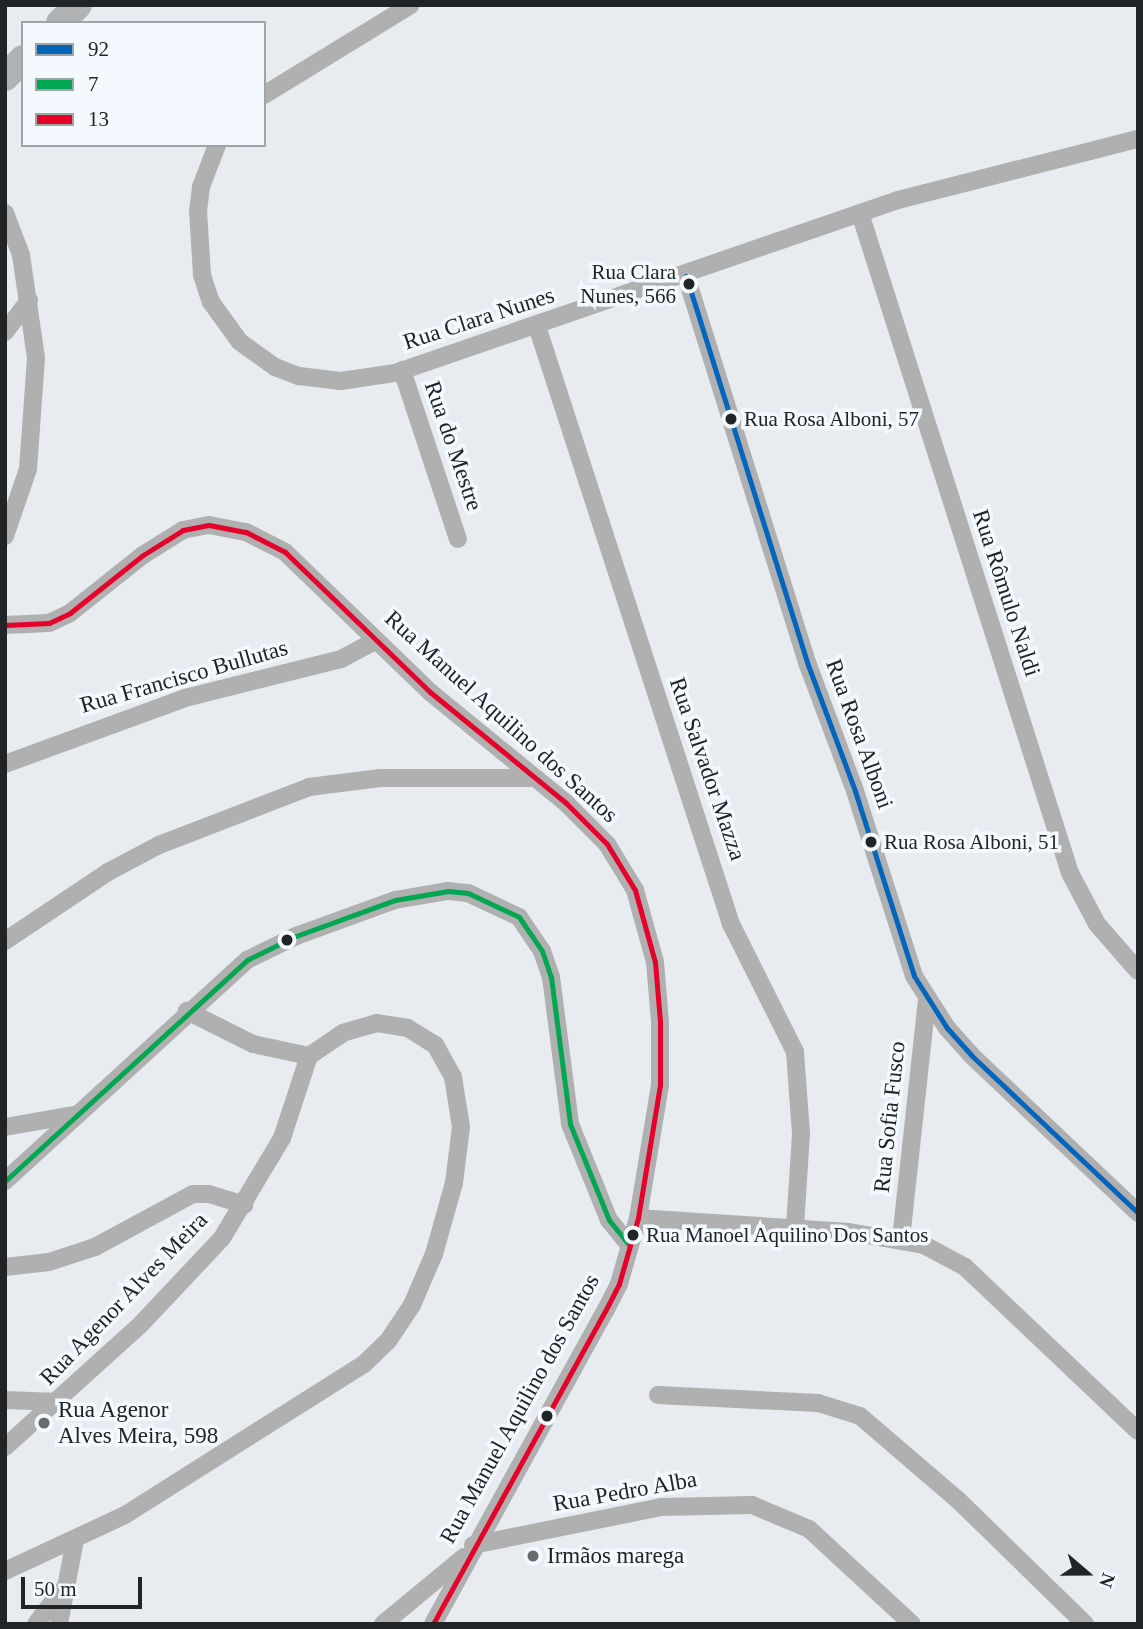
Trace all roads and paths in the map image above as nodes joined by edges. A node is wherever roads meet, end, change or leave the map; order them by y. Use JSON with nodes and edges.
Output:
{"nodes":[{"id":1,"x":78,"y":5,"type":"edge"},
{"id":2,"x":411,"y":5,"type":"edge"},
{"id":3,"x":62,"y":21,"type":"edge"},
{"id":4,"x":21,"y":61,"type":"edge"},
{"id":5,"x":5,"y":77,"type":"edge"},
{"id":6,"x":266,"y":94,"type":"edge"},
{"id":7,"x":1138,"y":139,"type":"edge"},
{"id":8,"x":216,"y":147,"type":"edge"},
{"id":9,"x":5,"y":213,"type":"edge"},
{"id":10,"x":860,"y":213,"type":"junction"},
{"id":11,"x":686,"y":276,"type":"junction"},
{"id":12,"x":29,"y":300,"type":"junction"},
{"id":13,"x":537,"y":326,"type":"junction"},
{"id":14,"x":5,"y":332,"type":"edge"},
{"id":15,"x":402,"y":370,"type":"junction"},
{"id":16,"x":5,"y":536,"type":"edge"},
{"id":17,"x":458,"y":539,"type":"dead end"},
{"id":18,"x":5,"y":625,"type":"edge"},
{"id":19,"x":376,"y":640,"type":"junction"},
{"id":20,"x":5,"y":764,"type":"edge"},
{"id":21,"x":534,"y":778,"type":"junction"},
{"id":22,"x":5,"y":940,"type":"edge"},
{"id":23,"x":1138,"y":971,"type":"edge"},
{"id":24,"x":927,"y":1001,"type":"junction"},
{"id":25,"x":187,"y":1011,"type":"junction"},
{"id":26,"x":309,"y":1056,"type":"junction"},
{"id":27,"x":73,"y":1115,"type":"junction"},
{"id":28,"x":5,"y":1127,"type":"edge"},
{"id":29,"x":5,"y":1181,"type":"edge"},
{"id":30,"x":244,"y":1205,"type":"junction"},
{"id":31,"x":1138,"y":1213,"type":"edge"},
{"id":32,"x":638,"y":1218,"type":"junction"},
{"id":33,"x":795,"y":1228,"type":"junction"},
{"id":34,"x":901,"y":1239,"type":"junction"},
{"id":35,"x":630,"y":1246,"type":"junction"},
{"id":36,"x":5,"y":1267,"type":"edge"},
{"id":37,"x":658,"y":1395,"type":"dead end"},
{"id":38,"x":5,"y":1400,"type":"edge"},
{"id":39,"x":58,"y":1402,"type":"junction"},
{"id":40,"x":1138,"y":1431,"type":"edge"},
{"id":41,"x":5,"y":1447,"type":"edge"},
{"id":42,"x":75,"y":1540,"type":"junction"},
{"id":43,"x":471,"y":1550,"type":"junction"},
{"id":44,"x":5,"y":1571,"type":"edge"},
{"id":45,"x":64,"y":1588,"type":"junction"},
{"id":46,"x":36,"y":1624,"type":"edge"},
{"id":47,"x":59,"y":1624,"type":"edge"},
{"id":48,"x":383,"y":1624,"type":"edge"},
{"id":49,"x":433,"y":1624,"type":"edge"},
{"id":50,"x":912,"y":1624,"type":"edge"},
{"id":51,"x":1085,"y":1624,"type":"edge"}],
"edges":[{"from":1,"to":3,"type":"main road"},
{"from":2,"to":6,"type":"street"},
{"from":4,"to":5,"type":"main road"},
{"from":7,"to":10,"type":"street","name":"Rua Clara Nunes"},
{"from":8,"to":15,"type":"street","name":"Rua Clara Nunes"},
{"from":9,"to":12,"type":"street"},
{"from":10,"to":11,"type":"street","name":"Rua Clara Nunes"},
{"from":10,"to":23,"type":"street","name":"Rua Rômulo Naldi"},
{"from":11,"to":13,"type":"street","name":"Rua Clara Nunes"},
{"from":11,"to":24,"type":"street","name":"Rua Rosa Alboni"},
{"from":12,"to":14,"type":"street"},
{"from":12,"to":16,"type":"street"},
{"from":13,"to":15,"type":"street","name":"Rua Clara Nunes"},
{"from":13,"to":33,"type":"street","name":"Rua Salvador Mazza"},
{"from":15,"to":17,"type":"street","name":"Rua do Mestre"},
{"from":18,"to":19,"type":"street","name":"Rua Manuel Aquilino dos Santos"},
{"from":19,"to":20,"type":"street","name":"Rua Francisco Bullutas"},
{"from":19,"to":21,"type":"street","name":"Rua Manuel Aquilino dos Santos"},
{"from":21,"to":22,"type":"street"},
{"from":21,"to":32,"type":"street","name":"Rua Manuel Aquilino dos Santos"},
{"from":24,"to":31,"type":"street","name":"Rua Rosa Alboni"},
{"from":24,"to":34,"type":"street","name":"Rua Sofia Fusco"},
{"from":25,"to":26,"type":"street"},
{"from":25,"to":27,"type":"street"},
{"from":25,"to":35,"type":"street"},
{"from":26,"to":30,"type":"street","name":"Rua Agenor Alves Meira"},
{"from":26,"to":42,"type":"street"},
{"from":27,"to":28,"type":"street"},
{"from":27,"to":29,"type":"street"},
{"from":30,"to":36,"type":"street"},
{"from":30,"to":39,"type":"street","name":"Rua Agenor Alves Meira"},
{"from":32,"to":33,"type":"street"},
{"from":32,"to":35,"type":"street","name":"Rua Manuel Aquilino dos Santos"},
{"from":33,"to":34,"type":"street"},
{"from":34,"to":40,"type":"street"},
{"from":35,"to":43,"type":"street","name":"Rua Manuel Aquilino dos Santos"},
{"from":37,"to":51,"type":"street"},
{"from":38,"to":39,"type":"street"},
{"from":39,"to":41,"type":"street","name":"Rua Agenor Alves Meira"},
{"from":42,"to":44,"type":"street"},
{"from":42,"to":45,"type":"street"},
{"from":43,"to":48,"type":"street"},
{"from":43,"to":49,"type":"street","name":"Rua Manuel Aquilino dos Santos"},
{"from":43,"to":50,"type":"street","name":"Rua Pedro Alba"},
{"from":45,"to":46,"type":"street"},
{"from":45,"to":47,"type":"street"}]}
